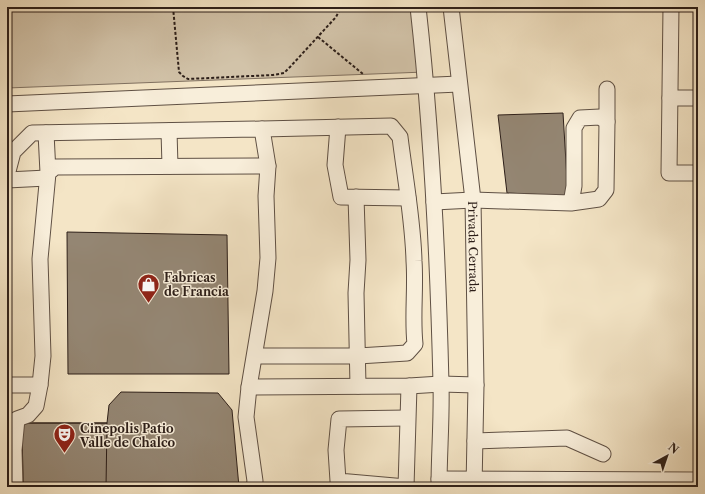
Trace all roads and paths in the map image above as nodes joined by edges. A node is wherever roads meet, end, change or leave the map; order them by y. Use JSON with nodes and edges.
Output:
{"nodes":[{"id":1,"x":173,"y":7,"type":"edge"},
{"id":2,"x":341,"y":7,"type":"edge"},
{"id":3,"x":418,"y":7,"type":"edge"},
{"id":4,"x":451,"y":7,"type":"edge"},
{"id":5,"x":671,"y":7,"type":"edge"},
{"id":6,"x":318,"y":37,"type":"junction"},
{"id":7,"x":459,"y":84,"type":"junction"},
{"id":8,"x":426,"y":86,"type":"junction"},
{"id":9,"x":379,"y":88,"type":"junction"},
{"id":10,"x":607,"y":89,"type":"dead end"},
{"id":11,"x":670,"y":98,"type":"junction"},
{"id":12,"x":698,"y":98,"type":"edge"},
{"id":13,"x":7,"y":104,"type":"edge"},
{"id":14,"x":607,"y":122,"type":"junction"},
{"id":15,"x":338,"y":127,"type":"junction"},
{"id":16,"x":262,"y":129,"type":"junction"},
{"id":17,"x":170,"y":131,"type":"junction"},
{"id":18,"x":46,"y":133,"type":"junction"},
{"id":19,"x":170,"y":166,"type":"junction"},
{"id":20,"x":268,"y":166,"type":"junction"},
{"id":21,"x":698,"y":173,"type":"edge"},
{"id":22,"x":7,"y":175,"type":"edge"},
{"id":23,"x":47,"y":175,"type":"junction"},
{"id":24,"x":7,"y":180,"type":"edge"},
{"id":25,"x":356,"y":197,"type":"junction"},
{"id":26,"x":408,"y":198,"type":"junction"},
{"id":27,"x":473,"y":200,"type":"junction"},
{"id":28,"x":434,"y":202,"type":"junction"},
{"id":29,"x":571,"y":204,"type":"junction"},
{"id":30,"x":255,"y":356,"type":"junction"},
{"id":31,"x":358,"y":356,"type":"junction"},
{"id":32,"x":441,"y":384,"type":"junction"},
{"id":33,"x":7,"y":385,"type":"edge"},
{"id":34,"x":40,"y":385,"type":"junction"},
{"id":35,"x":476,"y":385,"type":"junction"},
{"id":36,"x":358,"y":386,"type":"junction"},
{"id":37,"x":408,"y":386,"type":"junction"},
{"id":38,"x":249,"y":388,"type":"junction"},
{"id":39,"x":407,"y":418,"type":"junction"},
{"id":40,"x":475,"y":441,"type":"junction"},
{"id":41,"x":603,"y":454,"type":"dead end"},
{"id":42,"x":698,"y":480,"type":"edge"},
{"id":43,"x":439,"y":483,"type":"edge"},
{"id":44,"x":474,"y":483,"type":"edge"},
{"id":45,"x":15,"y":487,"type":"edge"},
{"id":46,"x":254,"y":487,"type":"edge"},
{"id":47,"x":406,"y":487,"type":"edge"}],
"edges":[{"from":1,"to":6,"type":"path"},
{"from":2,"to":6,"type":"path"},
{"from":3,"to":8,"type":"street"},
{"from":4,"to":7,"type":"street","name":"Privada Cerrada"},
{"from":5,"to":11,"type":"street"},
{"from":6,"to":9,"type":"path"},
{"from":7,"to":8,"type":"street"},
{"from":7,"to":27,"type":"street","name":"Privada Cerrada"},
{"from":8,"to":9,"type":"street"},
{"from":8,"to":28,"type":"street"},
{"from":9,"to":13,"type":"street"},
{"from":10,"to":14,"type":"street"},
{"from":11,"to":12,"type":"street"},
{"from":11,"to":21,"type":"street"},
{"from":14,"to":29,"type":"street"},
{"from":14,"to":29,"type":"street"},
{"from":15,"to":16,"type":"street"},
{"from":15,"to":25,"type":"street"},
{"from":15,"to":26,"type":"street"},
{"from":16,"to":17,"type":"street"},
{"from":16,"to":20,"type":"street"},
{"from":17,"to":18,"type":"street"},
{"from":17,"to":19,"type":"street"},
{"from":18,"to":22,"type":"street"},
{"from":18,"to":23,"type":"street"},
{"from":19,"to":20,"type":"street"},
{"from":19,"to":23,"type":"street"},
{"from":20,"to":30,"type":"street"},
{"from":23,"to":24,"type":"street"},
{"from":23,"to":34,"type":"street"},
{"from":25,"to":26,"type":"street"},
{"from":25,"to":31,"type":"street"},
{"from":26,"to":31,"type":"street"},
{"from":27,"to":28,"type":"street"},
{"from":27,"to":29,"type":"street"},
{"from":27,"to":35,"type":"street","name":"Privada Cerrada"},
{"from":28,"to":32,"type":"street"},
{"from":30,"to":31,"type":"street"},
{"from":30,"to":38,"type":"street"},
{"from":31,"to":36,"type":"street"},
{"from":32,"to":35,"type":"street"},
{"from":32,"to":37,"type":"street"},
{"from":32,"to":43,"type":"street"},
{"from":33,"to":34,"type":"street"},
{"from":34,"to":45,"type":"street"},
{"from":35,"to":40,"type":"street","name":"Privada Cerrada"},
{"from":36,"to":37,"type":"street"},
{"from":36,"to":38,"type":"street"},
{"from":37,"to":39,"type":"street"},
{"from":38,"to":46,"type":"street"},
{"from":39,"to":47,"type":"street"},
{"from":39,"to":47,"type":"street"},
{"from":40,"to":41,"type":"street"},
{"from":40,"to":44,"type":"street","name":"Privada Cerrada"},
{"from":42,"to":44,"type":"street"},
{"from":43,"to":44,"type":"street"}]}
